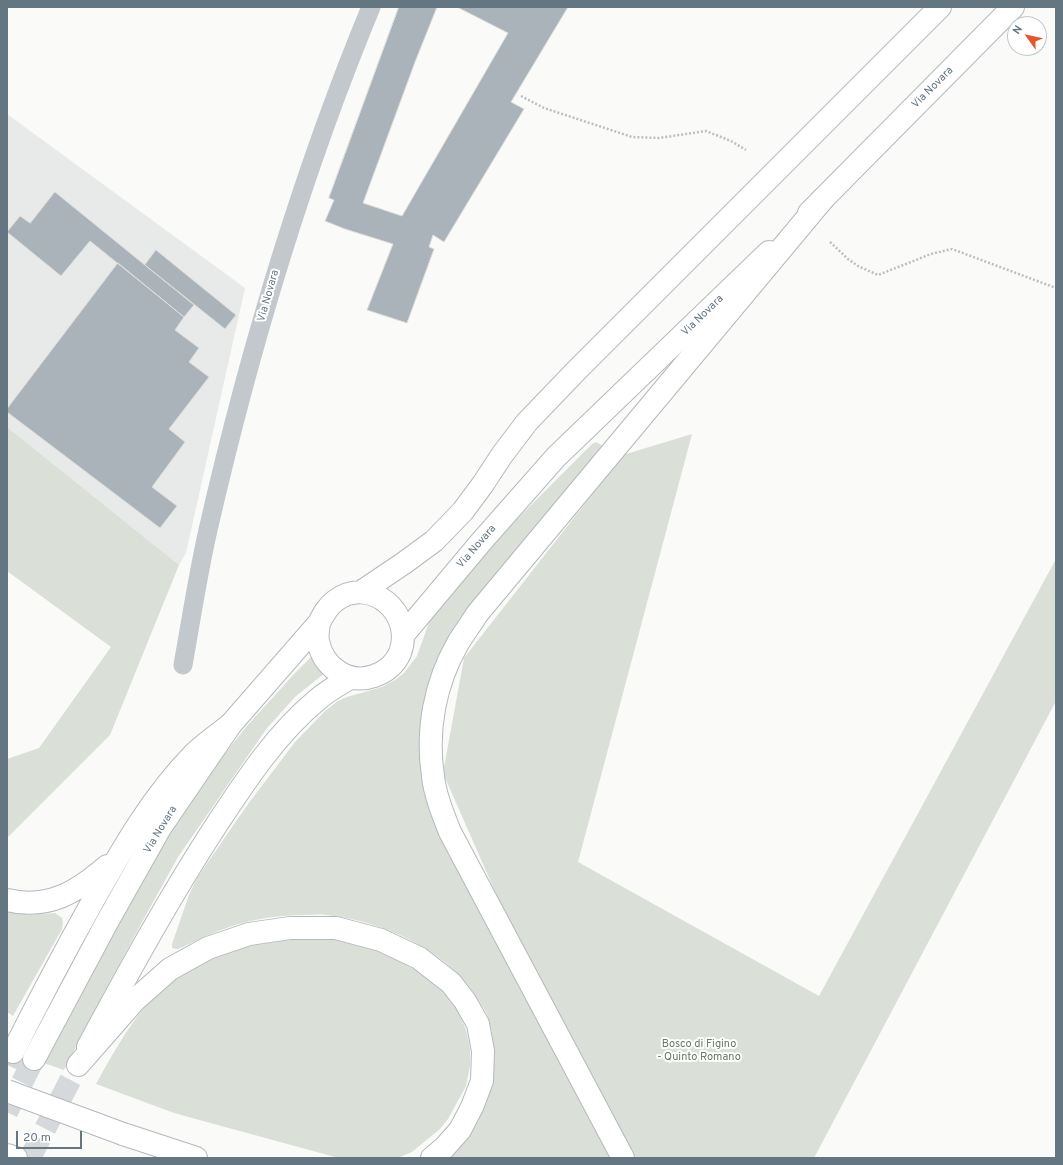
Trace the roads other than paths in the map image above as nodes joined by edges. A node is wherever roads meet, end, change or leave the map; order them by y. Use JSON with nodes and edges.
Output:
{"nodes":[{"id":1,"x":371,"y":7,"type":"edge"},
{"id":2,"x":940,"y":7,"type":"edge"},
{"id":3,"x":1013,"y":7,"type":"edge"},
{"id":4,"x":823,"y":199,"type":"junction"},
{"id":5,"x":361,"y":592,"type":"junction"},
{"id":6,"x":319,"y":623,"type":"junction"},
{"id":7,"x":404,"y":634,"type":"junction"},
{"id":8,"x":183,"y":665,"type":"dead end"},
{"id":9,"x":350,"y":678,"type":"junction"},
{"id":10,"x":231,"y":724,"type":"junction"},
{"id":11,"x":118,"y":856,"type":"junction"},
{"id":12,"x":7,"y":900,"type":"edge"},
{"id":13,"x":7,"y":1091,"type":"edge"},
{"id":14,"x":7,"y":1155,"type":"edge"},
{"id":15,"x":16,"y":1158,"type":"edge"},
{"id":16,"x":196,"y":1158,"type":"edge"},
{"id":17,"x":432,"y":1158,"type":"edge"},
{"id":18,"x":622,"y":1158,"type":"edge"}],
"edges":[{"from":1,"to":8,"type":"street","name":"Via Novara"},
{"from":2,"to":5,"type":"main road","name":"Via Novara"},
{"from":3,"to":4,"type":"main road","name":"Via Novara"},
{"from":4,"to":7,"type":"main road","name":"Via Novara"},
{"from":4,"to":18,"type":"main road"},
{"from":5,"to":6,"type":"main road","name":"Via Novara"},
{"from":5,"to":7,"type":"main road"},
{"from":6,"to":9,"type":"main road","name":"Via Novara"},
{"from":6,"to":10,"type":"main road","name":"Via Novara"},
{"from":7,"to":9,"type":"main road","name":"Via Novara"},
{"from":9,"to":17,"type":"main road","name":"Via Novara"},
{"from":10,"to":11,"type":"main road"},
{"from":10,"to":11,"type":"main road","name":"Via Novara"},
{"from":11,"to":12,"type":"main road"},
{"from":13,"to":16,"type":"main road","bridge":true},
{"from":14,"to":15,"type":"main road"}]}
